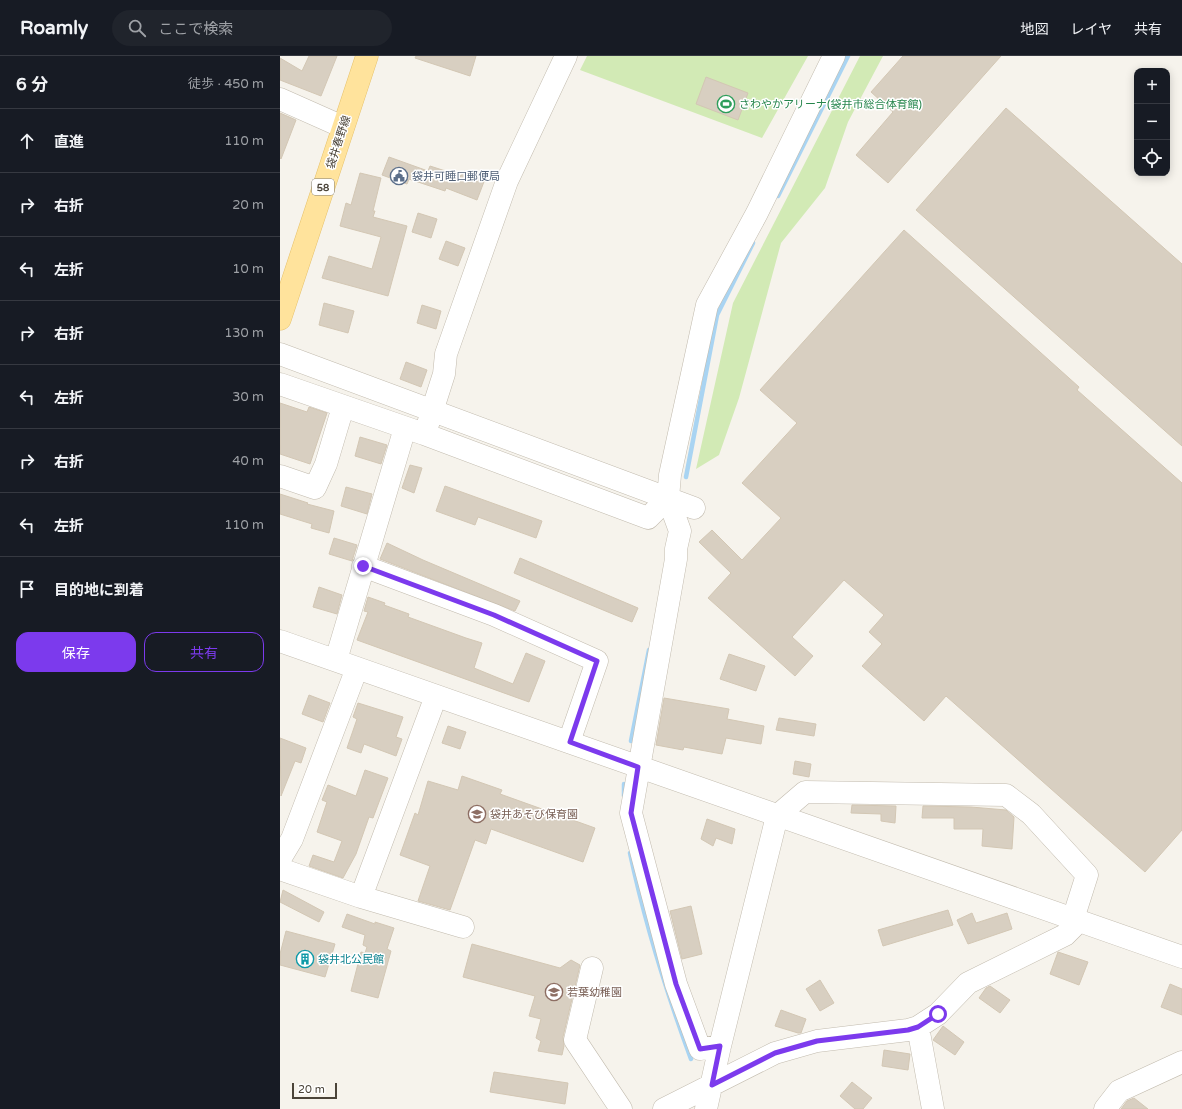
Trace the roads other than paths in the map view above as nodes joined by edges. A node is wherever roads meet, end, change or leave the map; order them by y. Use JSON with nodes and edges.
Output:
{"nodes":[{"id":1,"x":367,"y":56,"type":"edge"},
{"id":2,"x":566,"y":56,"type":"edge"},
{"id":3,"x":834,"y":56,"type":"edge"},
{"id":4,"x":280,"y":99,"type":"edge"},
{"id":5,"x":343,"y":127,"type":"junction"},
{"id":6,"x":280,"y":319,"type":"edge"},
{"id":7,"x":280,"y":354,"type":"edge"},
{"id":8,"x":280,"y":384,"type":"edge"},
{"id":9,"x":343,"y":407,"type":"junction"},
{"id":10,"x":433,"y":412,"type":"junction"},
{"id":11,"x":414,"y":431,"type":"junction"},
{"id":12,"x":544,"y":452,"type":"junction"},
{"id":13,"x":280,"y":476,"type":"edge"},
{"id":14,"x":535,"y":477,"type":"junction"},
{"id":15,"x":668,"y":498,"type":"junction"},
{"id":16,"x":694,"y":508,"type":"dead end"},
{"id":17,"x":363,"y":566,"type":"junction"},
{"id":18,"x":280,"y":641,"type":"edge"},
{"id":19,"x":336,"y":660,"type":"junction"},
{"id":20,"x":357,"y":668,"type":"junction"},
{"id":21,"x":436,"y":696,"type":"junction"},
{"id":22,"x":570,"y":742,"type":"junction"},
{"id":23,"x":638,"y":767,"type":"junction"},
{"id":24,"x":777,"y":816,"type":"junction"},
{"id":25,"x":286,"y":836,"type":"edge"},
{"id":26,"x":280,"y":859,"type":"edge"},
{"id":27,"x":280,"y":869,"type":"edge"},
{"id":28,"x":361,"y":897,"type":"junction"},
{"id":29,"x":1076,"y":920,"type":"junction"},
{"id":30,"x":463,"y":927,"type":"dead end"},
{"id":31,"x":1182,"y":957,"type":"edge"},
{"id":32,"x":592,"y":968,"type":"dead end"},
{"id":33,"x":918,"y":1027,"type":"junction"},
{"id":34,"x":720,"y":1046,"type":"junction"},
{"id":35,"x":1182,"y":1062,"type":"edge"},
{"id":36,"x":712,"y":1085,"type":"junction"},
{"id":37,"x":621,"y":1109,"type":"edge"},
{"id":38,"x":664,"y":1109,"type":"edge"},
{"id":39,"x":706,"y":1109,"type":"edge"},
{"id":40,"x":933,"y":1109,"type":"edge"},
{"id":41,"x":1105,"y":1109,"type":"edge"}],
"edges":[{"from":1,"to":5,"type":"main road","name":"袋井春野線","number":"58"},
{"from":2,"to":10,"type":"street"},
{"from":3,"to":15,"type":"street"},
{"from":4,"to":5,"type":"street"},
{"from":5,"to":6,"type":"main road","name":"袋井春野線","number":"58"},
{"from":7,"to":10,"type":"street"},
{"from":8,"to":9,"type":"street"},
{"from":9,"to":11,"type":"street"},
{"from":9,"to":13,"type":"street"},
{"from":10,"to":11,"type":"street"},
{"from":10,"to":12,"type":"street"},
{"from":11,"to":14,"type":"street"},
{"from":11,"to":17,"type":"street"},
{"from":12,"to":14,"type":"street"},
{"from":12,"to":15,"type":"street"},
{"from":14,"to":15,"type":"street"},
{"from":15,"to":16,"type":"street"},
{"from":15,"to":23,"type":"street"},
{"from":17,"to":19,"type":"street"},
{"from":17,"to":22,"type":"street"},
{"from":18,"to":19,"type":"street"},
{"from":19,"to":20,"type":"street"},
{"from":20,"to":21,"type":"street"},
{"from":20,"to":25,"type":"street"},
{"from":21,"to":22,"type":"street"},
{"from":21,"to":28,"type":"street"},
{"from":22,"to":23,"type":"street"},
{"from":23,"to":24,"type":"street"},
{"from":23,"to":34,"type":"street"},
{"from":24,"to":29,"type":"street"},
{"from":24,"to":29,"type":"street"},
{"from":24,"to":34,"type":"street"},
{"from":25,"to":26,"type":"street"},
{"from":27,"to":28,"type":"street"},
{"from":28,"to":30,"type":"street"},
{"from":29,"to":31,"type":"street"},
{"from":29,"to":33,"type":"street"},
{"from":32,"to":37,"type":"street"},
{"from":33,"to":36,"type":"street"},
{"from":33,"to":40,"type":"street"},
{"from":34,"to":36,"type":"street"},
{"from":35,"to":41,"type":"street"},
{"from":36,"to":38,"type":"street"},
{"from":36,"to":39,"type":"street"}]}
